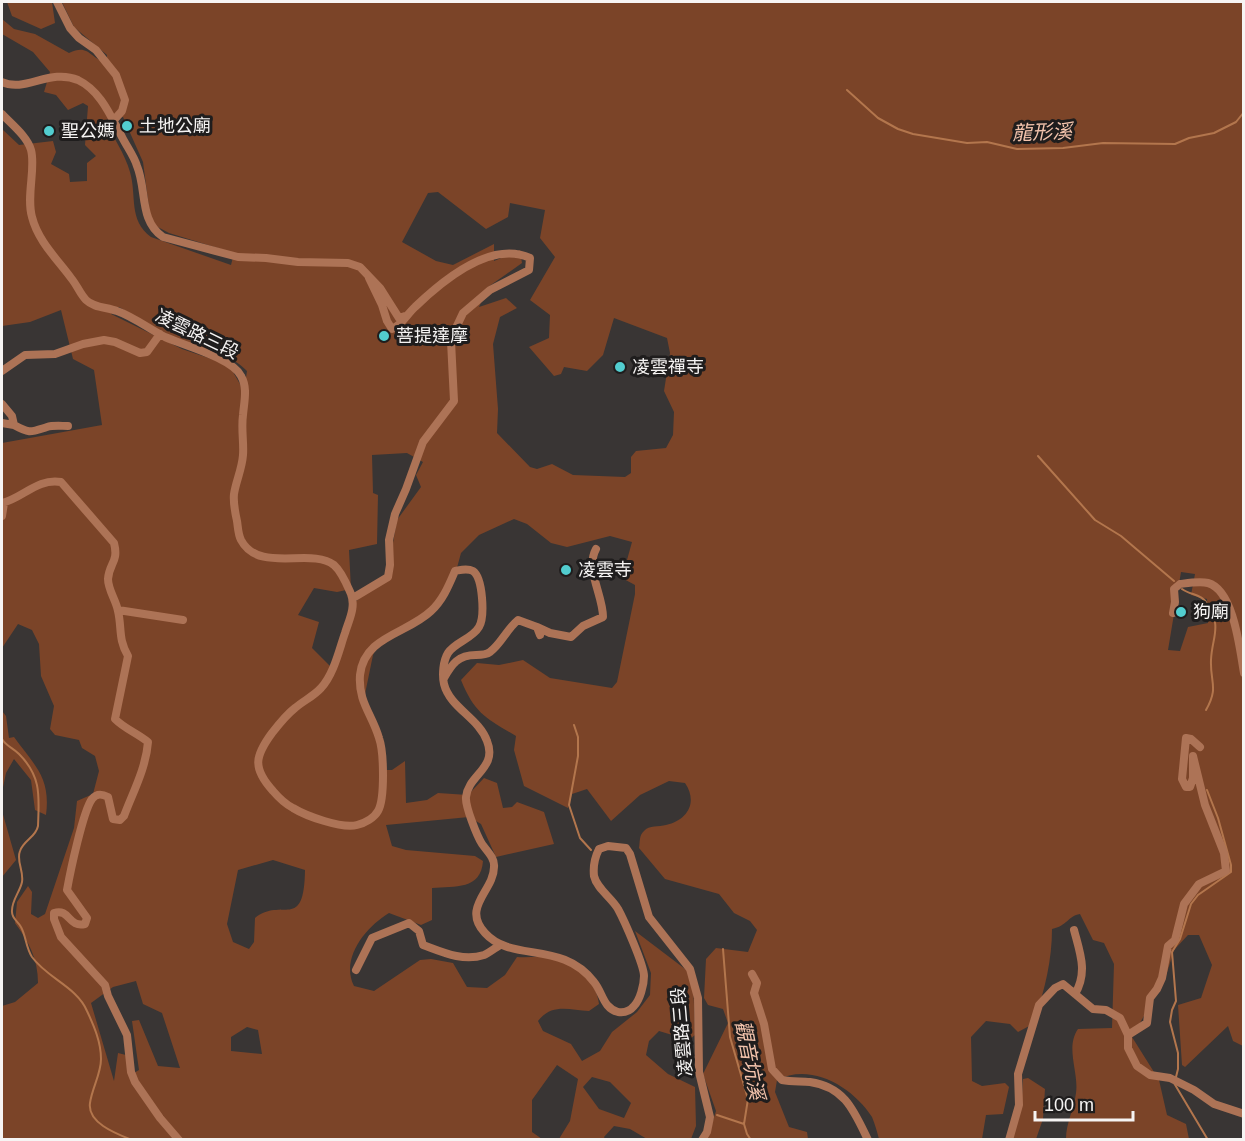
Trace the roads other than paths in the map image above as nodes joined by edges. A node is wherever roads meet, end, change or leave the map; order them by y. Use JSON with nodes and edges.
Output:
{"nodes":[{"id":1,"x":57,"y":2,"type":"edge"},
{"id":2,"x":2,"y":82,"type":"edge"},
{"id":3,"x":2,"y":114,"type":"edge"},
{"id":4,"x":114,"y":120,"type":"junction"},
{"id":5,"x":369,"y":278,"type":"junction"},
{"id":6,"x":406,"y":316,"type":"junction"},
{"id":7,"x":160,"y":334,"type":"junction"},
{"id":8,"x":2,"y":371,"type":"edge"},
{"id":9,"x":2,"y":404,"type":"edge"},
{"id":10,"x":2,"y":423,"type":"edge"},
{"id":11,"x":14,"y":425,"type":"junction"},
{"id":12,"x":68,"y":426,"type":"dead end"},
{"id":13,"x":3,"y":503,"type":"edge"},
{"id":14,"x":2,"y":516,"type":"edge"},
{"id":15,"x":596,"y":549,"type":"dead end"},
{"id":16,"x":353,"y":598,"type":"junction"},
{"id":17,"x":118,"y":610,"type":"junction"},
{"id":18,"x":1173,"y":613,"type":"dead end"},
{"id":19,"x":183,"y":620,"type":"dead end"},
{"id":20,"x":1244,"y":673,"type":"edge"},
{"id":21,"x":443,"y":680,"type":"junction"},
{"id":22,"x":1200,"y":747,"type":"dead end"},
{"id":23,"x":1074,"y":930,"type":"dead end"},
{"id":24,"x":500,"y":945,"type":"junction"},
{"id":25,"x":356,"y":970,"type":"dead end"},
{"id":26,"x":752,"y":974,"type":"dead end"},
{"id":27,"x":1075,"y":994,"type":"junction"},
{"id":28,"x":1128,"y":1035,"type":"junction"},
{"id":29,"x":1244,"y":1114,"type":"edge"},
{"id":30,"x":179,"y":1140,"type":"edge"},
{"id":31,"x":702,"y":1140,"type":"edge"},
{"id":32,"x":868,"y":1140,"type":"edge"},
{"id":33,"x":1009,"y":1140,"type":"edge"}],
"edges":[{"from":1,"to":4,"type":"street"},
{"from":2,"to":4,"type":"street"},
{"from":3,"to":7,"type":"street","name":"凌雲路三段"},
{"from":4,"to":5,"type":"street"},
{"from":5,"to":6,"type":"street"},
{"from":5,"to":6,"type":"street"},
{"from":6,"to":16,"type":"street"},
{"from":7,"to":8,"type":"street"},
{"from":7,"to":16,"type":"street","name":"凌雲路三段"},
{"from":9,"to":11,"type":"street"},
{"from":10,"to":11,"type":"street"},
{"from":11,"to":12,"type":"street"},
{"from":13,"to":14,"type":"street"},
{"from":13,"to":17,"type":"street"},
{"from":15,"to":21,"type":"street"},
{"from":16,"to":21,"type":"street"},
{"from":17,"to":19,"type":"street"},
{"from":17,"to":30,"type":"street"},
{"from":18,"to":20,"type":"street"},
{"from":21,"to":24,"type":"street"},
{"from":22,"to":28,"type":"street"},
{"from":23,"to":27,"type":"street"},
{"from":24,"to":25,"type":"street"},
{"from":24,"to":31,"type":"street","name":"凌雲路三段"},
{"from":26,"to":32,"type":"street"},
{"from":27,"to":28,"type":"street"},
{"from":27,"to":33,"type":"street"},
{"from":28,"to":29,"type":"street"}]}
